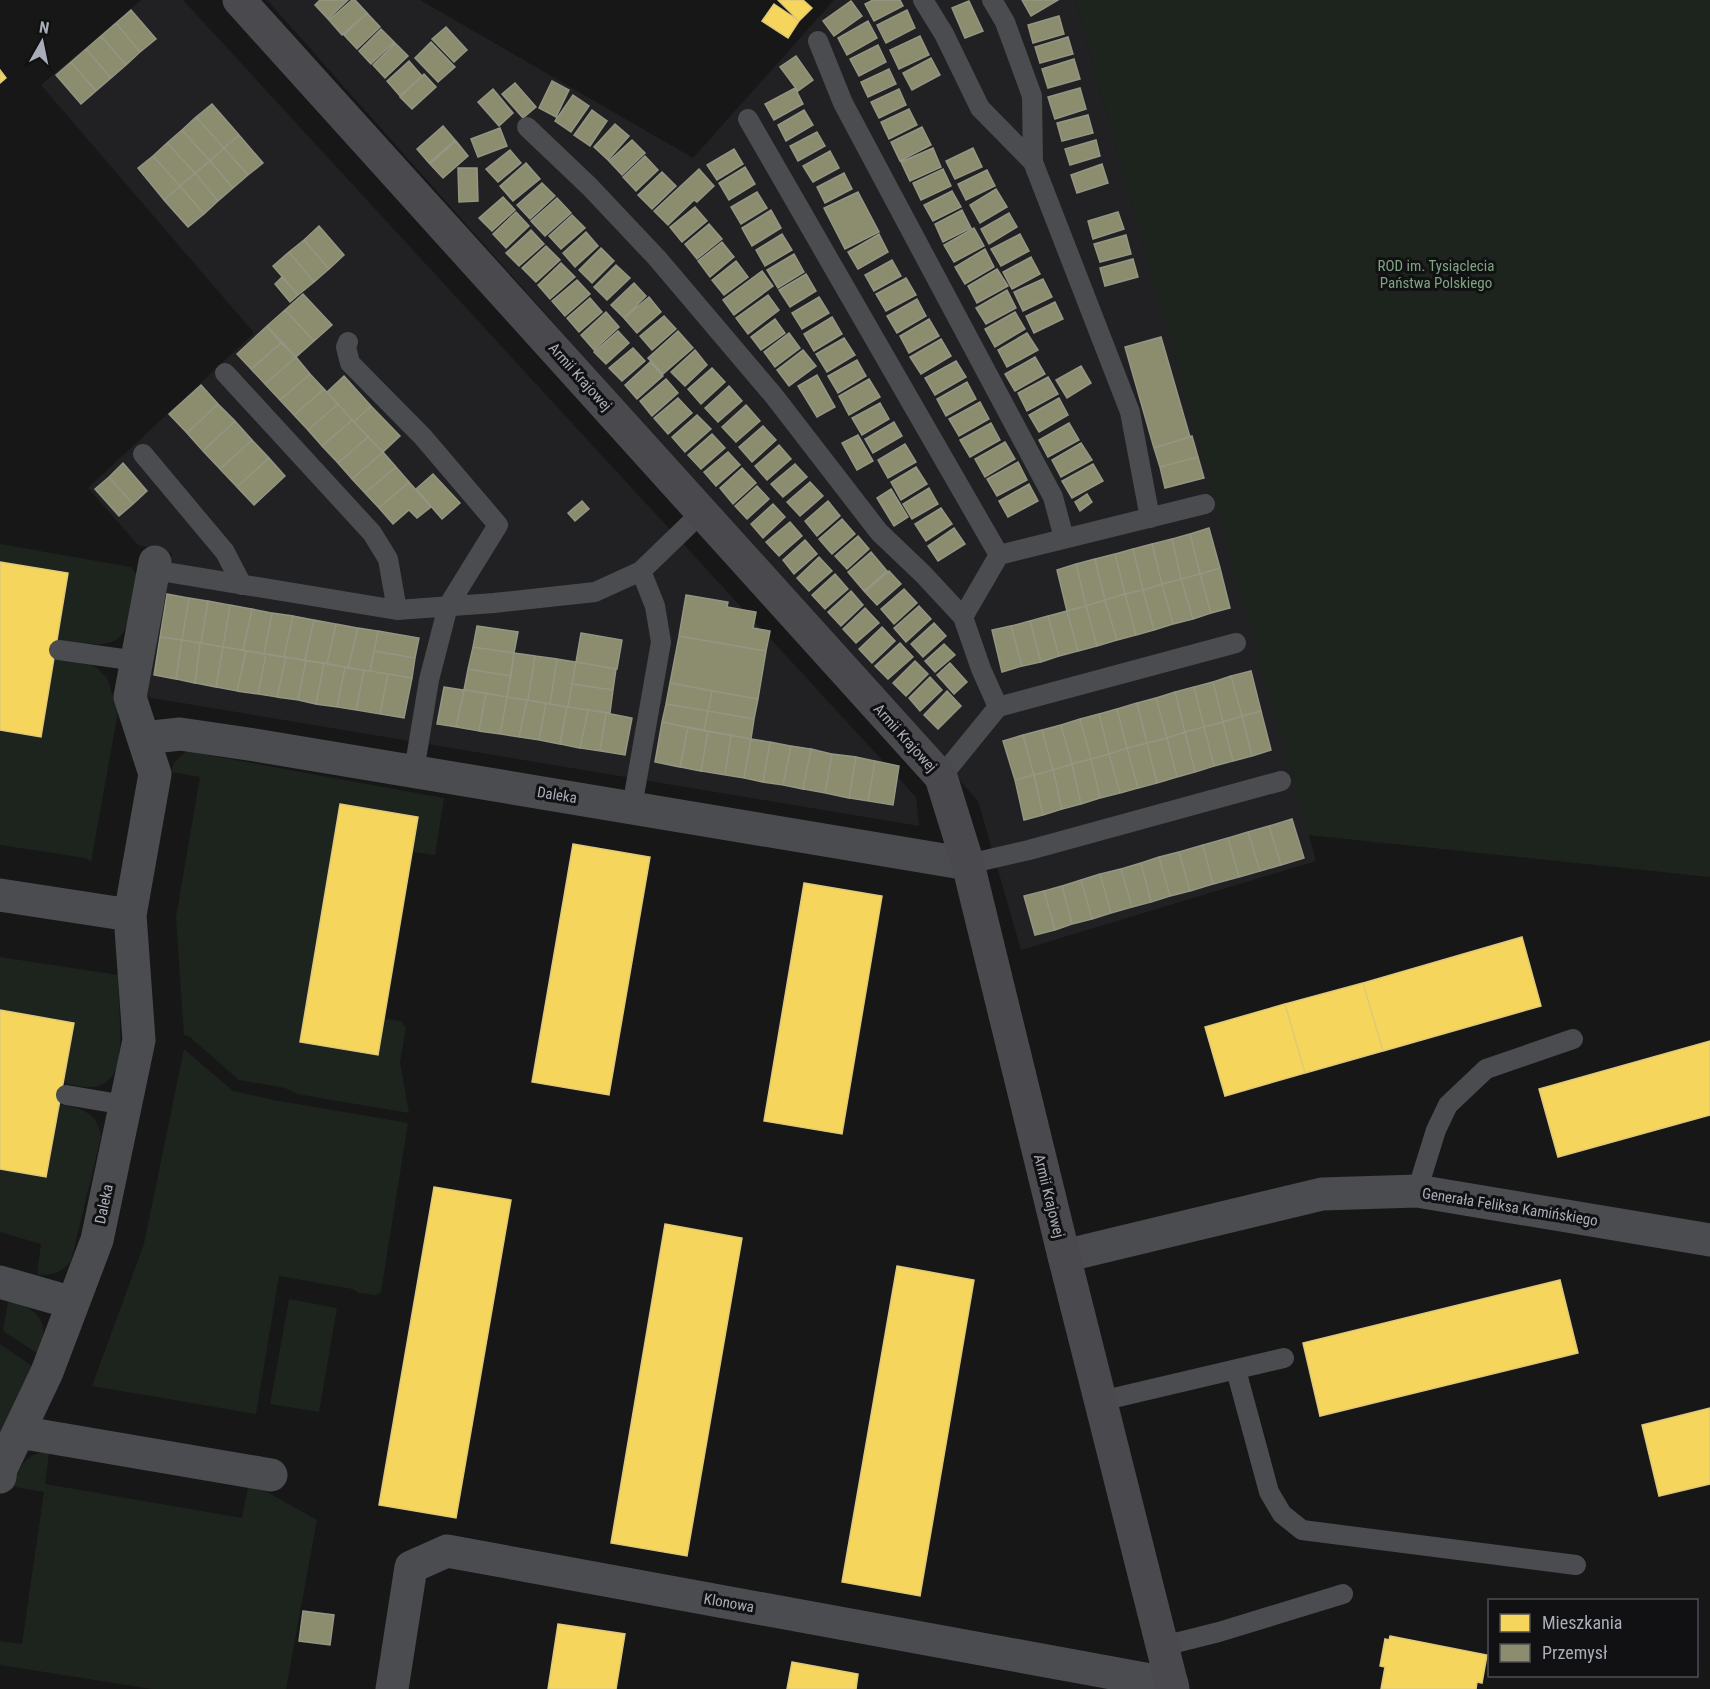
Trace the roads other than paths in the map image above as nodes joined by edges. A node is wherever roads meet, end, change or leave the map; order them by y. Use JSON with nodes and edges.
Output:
{"nodes":[{"id":1,"x":238,"y":0,"type":"edge"},
{"id":2,"x":923,"y":0,"type":"edge"},
{"id":3,"x":992,"y":0,"type":"edge"},
{"id":4,"x":818,"y":41,"type":"dead end"},
{"id":5,"x":748,"y":119,"type":"dead end"},
{"id":6,"x":527,"y":127,"type":"dead end"},
{"id":7,"x":1033,"y":162,"type":"junction"},
{"id":8,"x":348,"y":342,"type":"dead end"},
{"id":9,"x":225,"y":373,"type":"dead end"},
{"id":10,"x":143,"y":454,"type":"dead end"},
{"id":11,"x":1205,"y":504,"type":"dead end"},
{"id":12,"x":702,"y":512,"type":"junction"},
{"id":13,"x":1150,"y":518,"type":"junction"},
{"id":14,"x":1064,"y":538,"type":"junction"},
{"id":15,"x":999,"y":555,"type":"junction"},
{"id":16,"x":154,"y":566,"type":"joint"},
{"id":17,"x":641,"y":571,"type":"junction"},
{"id":18,"x":242,"y":585,"type":"junction"},
{"id":19,"x":448,"y":606,"type":"junction"},
{"id":20,"x":397,"y":610,"type":"junction"},
{"id":21,"x":963,"y":616,"type":"junction"},
{"id":22,"x":1236,"y":643,"type":"dead end"},
{"id":23,"x":59,"y":650,"type":"dead end"},
{"id":24,"x":137,"y":662,"type":"junction"},
{"id":25,"x":998,"y":707,"type":"junction"},
{"id":26,"x":144,"y":738,"type":"junction"},
{"id":27,"x":414,"y":771,"type":"junction"},
{"id":28,"x":941,"y":777,"type":"junction"},
{"id":29,"x":1281,"y":781,"type":"dead end"},
{"id":30,"x":632,"y":807,"type":"junction"},
{"id":31,"x":968,"y":864,"type":"junction"},
{"id":32,"x":0,"y":895,"type":"edge"},
{"id":33,"x":130,"y":915,"type":"junction"},
{"id":34,"x":1573,"y":1039,"type":"dead end"},
{"id":35,"x":66,"y":1095,"type":"dead end"},
{"id":36,"x":125,"y":1105,"type":"junction"},
{"id":37,"x":1417,"y":1191,"type":"junction"},
{"id":38,"x":1710,"y":1240,"type":"edge"},
{"id":39,"x":1064,"y":1256,"type":"junction"},
{"id":40,"x":0,"y":1282,"type":"edge"},
{"id":41,"x":73,"y":1303,"type":"junction"},
{"id":42,"x":1284,"y":1358,"type":"dead end"},
{"id":43,"x":1236,"y":1370,"type":"junction"},
{"id":44,"x":1101,"y":1401,"type":"junction"},
{"id":45,"x":19,"y":1432,"type":"junction"},
{"id":46,"x":271,"y":1474,"type":"dead end"},
{"id":47,"x":0,"y":1477,"type":"edge"},
{"id":48,"x":1576,"y":1565,"type":"dead end"},
{"id":49,"x":1343,"y":1594,"type":"dead end"},
{"id":50,"x":1163,"y":1646,"type":"junction"},
{"id":51,"x":1173,"y":1686,"type":"edge"},
{"id":52,"x":392,"y":1689,"type":"edge"}],
"edges":[{"from":1,"to":12,"type":"street","name":"Armii Krajowej"},
{"from":2,"to":7,"type":"lane"},
{"from":3,"to":7,"type":"lane"},
{"from":4,"to":14,"type":"lane"},
{"from":5,"to":15,"type":"lane"},
{"from":6,"to":21,"type":"lane"},
{"from":7,"to":13,"type":"lane"},
{"from":8,"to":19,"type":"lane"},
{"from":9,"to":20,"type":"lane"},
{"from":10,"to":18,"type":"lane"},
{"from":11,"to":13,"type":"lane"},
{"from":12,"to":17,"type":"lane"},
{"from":12,"to":28,"type":"street","name":"Armii Krajowej"},
{"from":13,"to":14,"type":"lane"},
{"from":14,"to":15,"type":"lane"},
{"from":15,"to":21,"type":"lane"},
{"from":16,"to":18,"type":"lane"},
{"from":16,"to":24,"type":"street","name":"Daleka"},
{"from":17,"to":19,"type":"lane"},
{"from":17,"to":30,"type":"lane"},
{"from":18,"to":20,"type":"lane"},
{"from":19,"to":20,"type":"lane"},
{"from":19,"to":27,"type":"lane"},
{"from":21,"to":25,"type":"lane"},
{"from":22,"to":25,"type":"lane"},
{"from":23,"to":24,"type":"lane"},
{"from":24,"to":26,"type":"street","name":"Daleka"},
{"from":25,"to":28,"type":"lane"},
{"from":26,"to":27,"type":"street","name":"Daleka"},
{"from":26,"to":33,"type":"street","name":"Daleka"},
{"from":27,"to":30,"type":"street","name":"Daleka"},
{"from":28,"to":31,"type":"street","name":"Armii Krajowej"},
{"from":29,"to":31,"type":"lane"},
{"from":30,"to":31,"type":"street","name":"Daleka"},
{"from":31,"to":39,"type":"street","name":"Armii Krajowej"},
{"from":32,"to":33,"type":"street"},
{"from":33,"to":36,"type":"street","name":"Daleka"},
{"from":34,"to":37,"type":"lane"},
{"from":35,"to":36,"type":"lane"},
{"from":36,"to":41,"type":"street","name":"Daleka"},
{"from":37,"to":38,"type":"street","name":"Generała Feliksa Kamińskiego"},
{"from":37,"to":39,"type":"street","name":"Generała Feliksa Kamińskiego"},
{"from":39,"to":44,"type":"street","name":"Armii Krajowej"},
{"from":40,"to":41,"type":"street"},
{"from":41,"to":45,"type":"street","name":"Daleka"},
{"from":42,"to":43,"type":"lane"},
{"from":43,"to":44,"type":"lane"},
{"from":43,"to":48,"type":"lane"},
{"from":44,"to":50,"type":"street","name":"Armii Krajowej"},
{"from":45,"to":46,"type":"street"},
{"from":45,"to":47,"type":"street","name":"Daleka"},
{"from":49,"to":50,"type":"lane"},
{"from":50,"to":51,"type":"street","name":"Armii Krajowej"},
{"from":51,"to":52,"type":"street","name":"Klonowa"}]}
